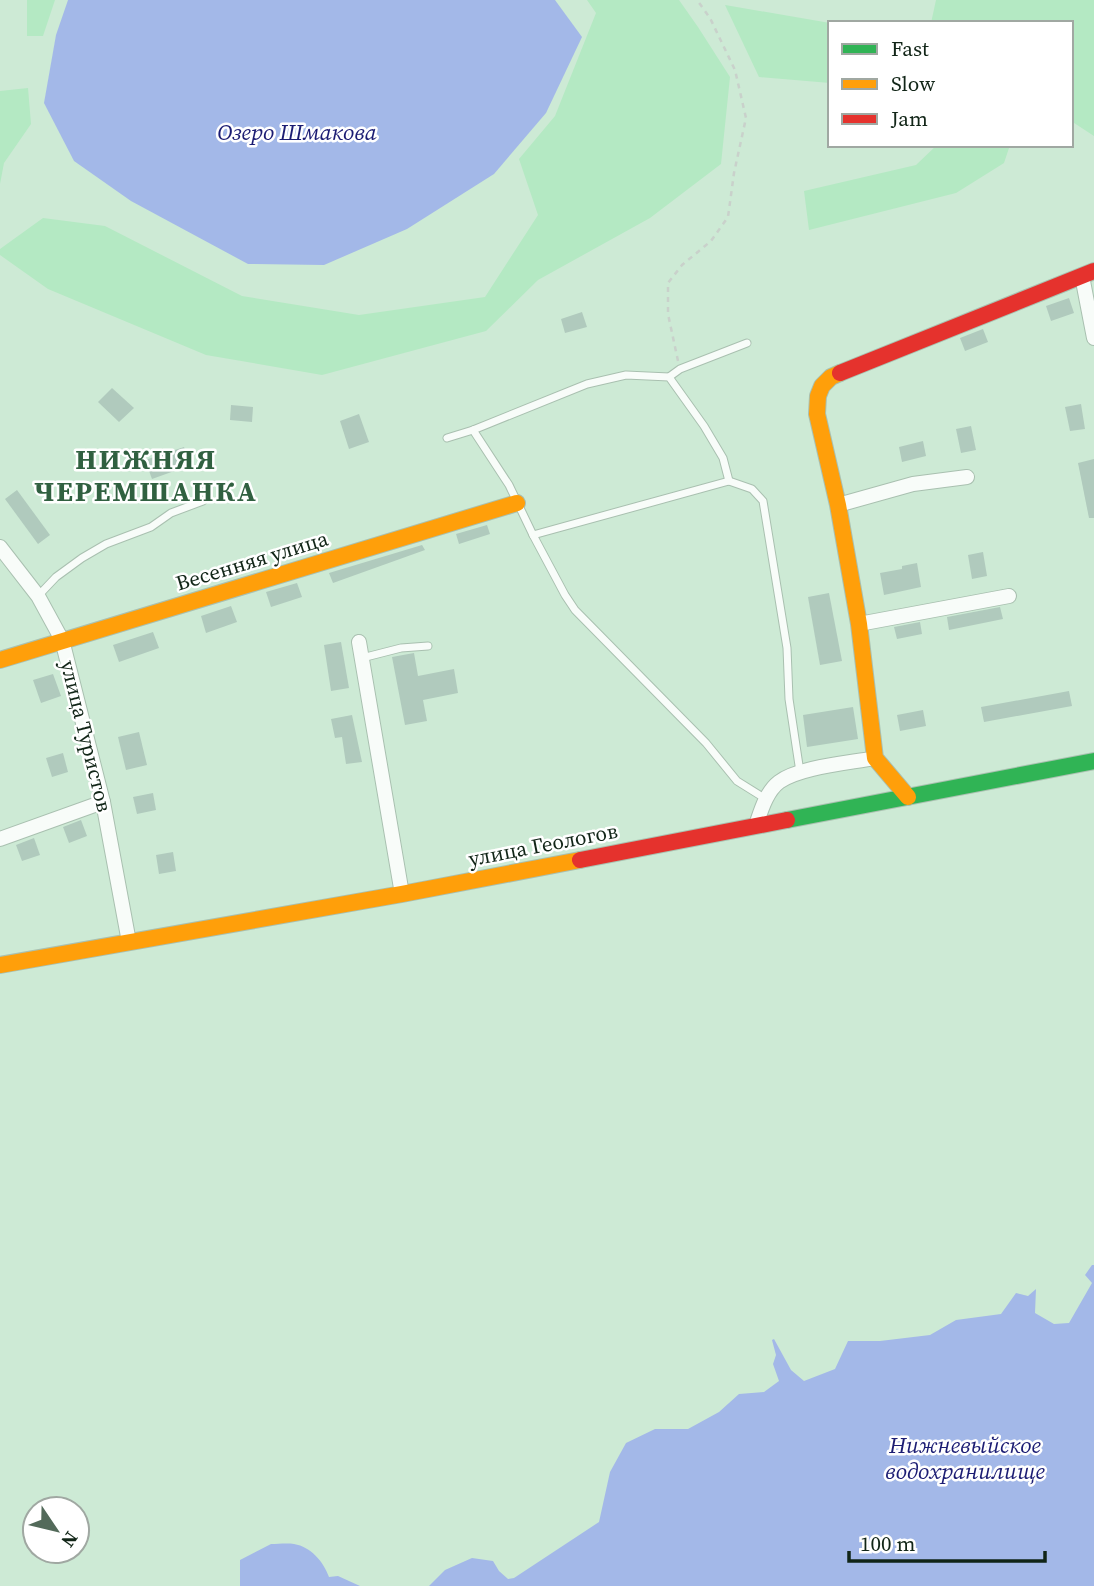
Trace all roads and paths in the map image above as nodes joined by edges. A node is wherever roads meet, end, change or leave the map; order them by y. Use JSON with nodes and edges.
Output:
{"nodes":[{"id":1,"x":696,"y":0,"type":"edge"},
{"id":2,"x":1088,"y":273,"type":"edge"},
{"id":3,"x":1094,"y":338,"type":"edge"},
{"id":4,"x":747,"y":343,"type":"dead end"},
{"id":5,"x":680,"y":369,"type":"junction"},
{"id":6,"x":669,"y":377,"type":"junction"},
{"id":7,"x":473,"y":430,"type":"junction"},
{"id":8,"x":447,"y":438,"type":"dead end"},
{"id":9,"x":967,"y":477,"type":"dead end"},
{"id":10,"x":729,"y":481,"type":"junction"},
{"id":11,"x":203,"y":501,"type":"dead end"},
{"id":12,"x":517,"y":503,"type":"junction"},
{"id":13,"x":838,"y":505,"type":"junction"},
{"id":14,"x":533,"y":535,"type":"junction"},
{"id":15,"x":0,"y":547,"type":"edge"},
{"id":16,"x":38,"y":596,"type":"junction"},
{"id":17,"x":1009,"y":596,"type":"dead end"},
{"id":18,"x":859,"y":624,"type":"junction"},
{"id":19,"x":62,"y":640,"type":"junction"},
{"id":20,"x":359,"y":642,"type":"dead end"},
{"id":21,"x":428,"y":646,"type":"dead end"},
{"id":22,"x":362,"y":658,"type":"junction"},
{"id":23,"x":0,"y":660,"type":"edge"},
{"id":24,"x":875,"y":758,"type":"junction"},
{"id":25,"x":1094,"y":761,"type":"edge"},
{"id":26,"x":800,"y":772,"type":"junction"},
{"id":27,"x":908,"y":797,"type":"junction"},
{"id":28,"x":766,"y":799,"type":"junction"},
{"id":29,"x":103,"y":802,"type":"junction"},
{"id":30,"x":756,"y":825,"type":"junction"},
{"id":31,"x":0,"y":839,"type":"edge"},
{"id":32,"x":402,"y":894,"type":"junction"},
{"id":33,"x":129,"y":942,"type":"junction"},
{"id":34,"x":0,"y":965,"type":"edge"}],
"edges":[{"from":1,"to":5,"type":"path"},
{"from":2,"to":3,"type":"street"},
{"from":2,"to":13,"type":"street"},
{"from":4,"to":5,"type":"lane"},
{"from":5,"to":6,"type":"lane"},
{"from":6,"to":7,"type":"lane"},
{"from":6,"to":10,"type":"lane"},
{"from":7,"to":8,"type":"lane"},
{"from":7,"to":12,"type":"lane"},
{"from":9,"to":13,"type":"street"},
{"from":10,"to":14,"type":"lane"},
{"from":10,"to":26,"type":"lane"},
{"from":11,"to":16,"type":"lane"},
{"from":12,"to":14,"type":"lane"},
{"from":12,"to":19,"type":"street","name":"Весенняя улица"},
{"from":13,"to":18,"type":"street"},
{"from":14,"to":28,"type":"lane"},
{"from":15,"to":16,"type":"street","name":"улица Туристов"},
{"from":16,"to":19,"type":"street","name":"улица Туристов"},
{"from":17,"to":18,"type":"street"},
{"from":18,"to":24,"type":"street"},
{"from":19,"to":23,"type":"street","name":"Весенняя улица"},
{"from":19,"to":29,"type":"street","name":"улица Туристов"},
{"from":20,"to":22,"type":"street"},
{"from":21,"to":22,"type":"lane"},
{"from":22,"to":32,"type":"street"},
{"from":24,"to":26,"type":"street"},
{"from":24,"to":27,"type":"street"},
{"from":25,"to":27,"type":"street","name":"улица Геологов"},
{"from":26,"to":28,"type":"street"},
{"from":27,"to":30,"type":"street","name":"улица Геологов"},
{"from":28,"to":30,"type":"street"},
{"from":29,"to":31,"type":"street"},
{"from":29,"to":33,"type":"street","name":"улица Туристов"},
{"from":30,"to":32,"type":"street","name":"улица Геологов"},
{"from":32,"to":33,"type":"street","name":"улица Геологов"},
{"from":33,"to":34,"type":"street","name":"улица Геологов"}]}
